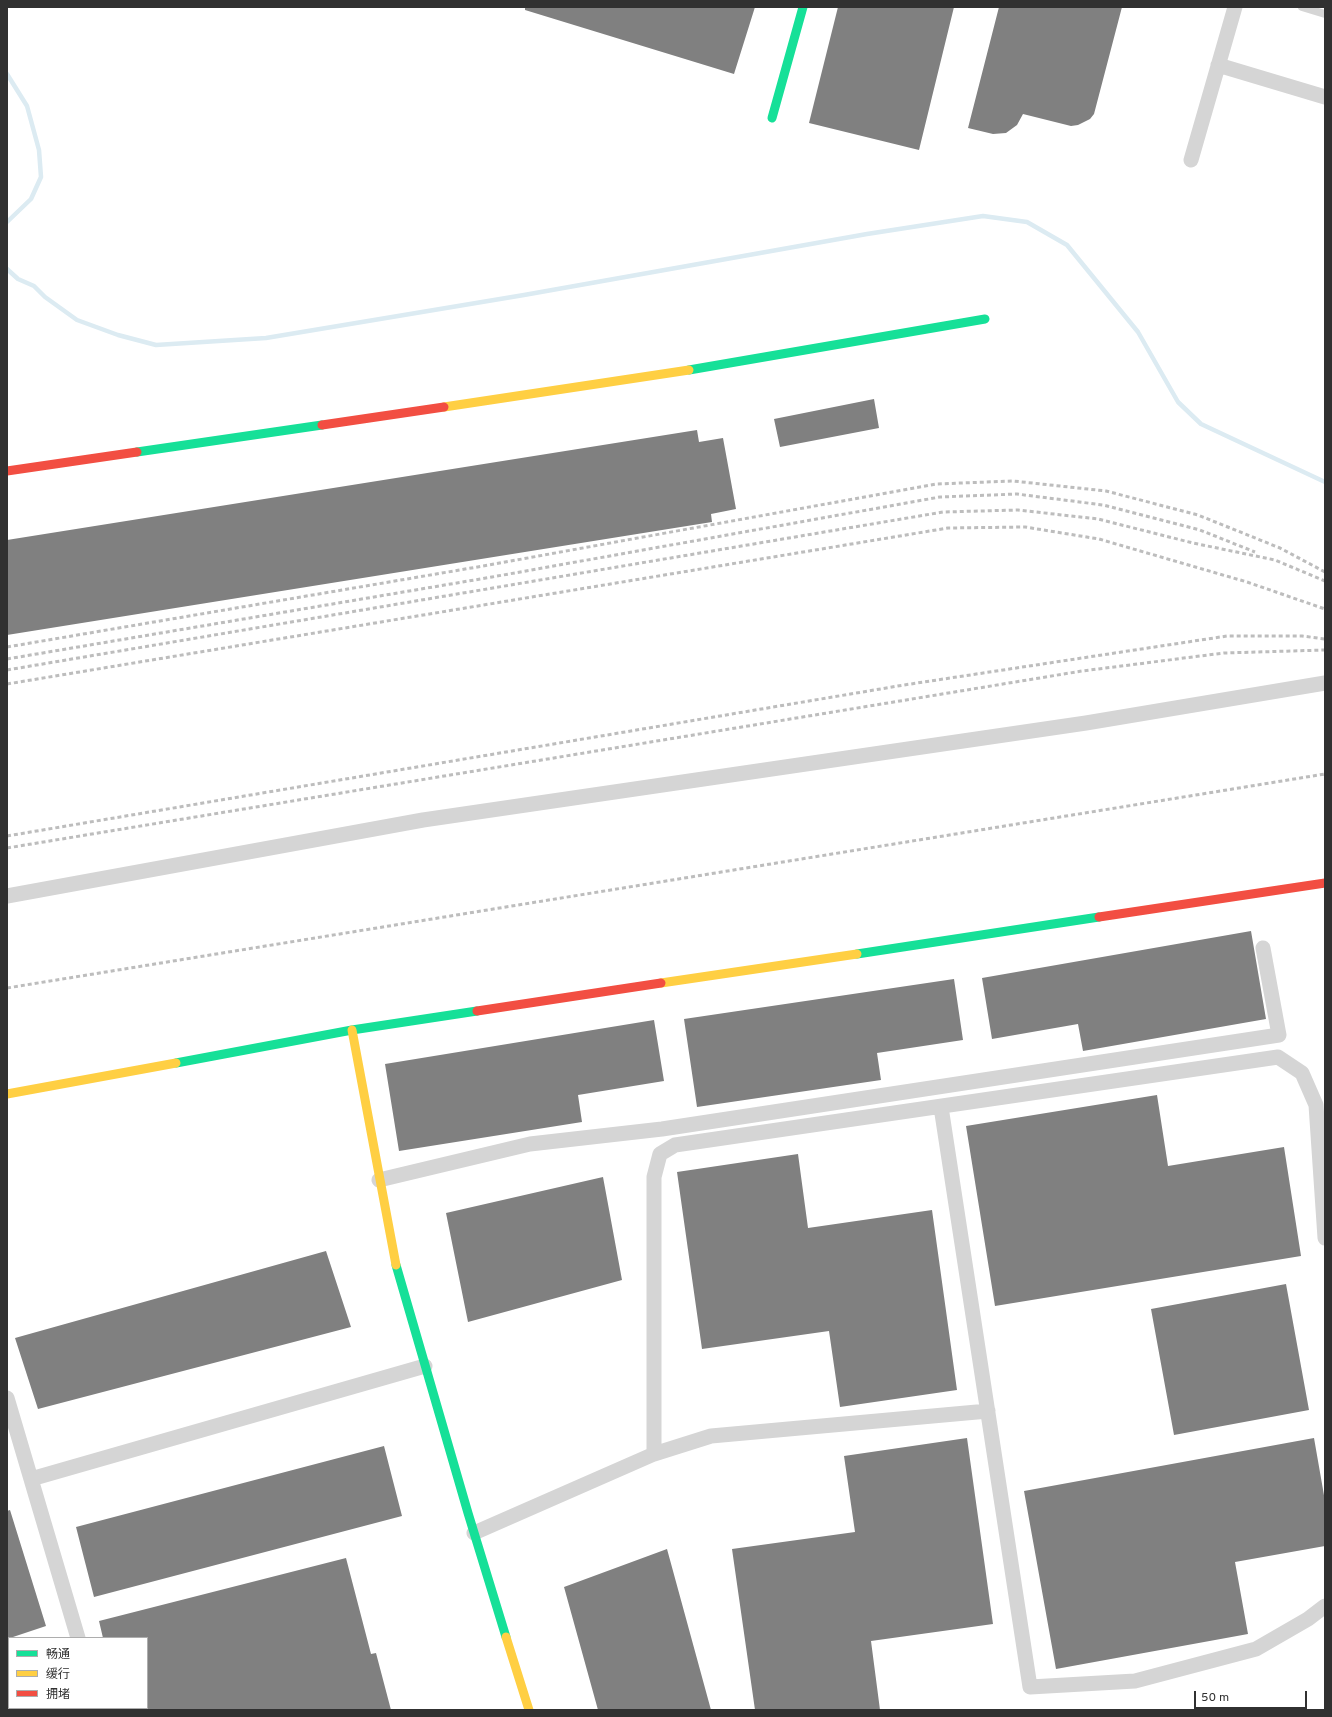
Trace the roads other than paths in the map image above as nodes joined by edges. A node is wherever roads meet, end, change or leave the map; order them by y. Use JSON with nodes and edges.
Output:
{"nodes":[{"id":1,"x":803,"y":7,"type":"edge"},
{"id":2,"x":1235,"y":7,"type":"edge"},
{"id":3,"x":1302,"y":7,"type":"edge"},
{"id":4,"x":1321,"y":11,"type":"edge"},
{"id":5,"x":1218,"y":65,"type":"junction"},
{"id":6,"x":1325,"y":97,"type":"edge"},
{"id":7,"x":772,"y":118,"type":"dead end"},
{"id":8,"x":1191,"y":160,"type":"dead end"},
{"id":9,"x":985,"y":319,"type":"dead end"},
{"id":10,"x":7,"y":471,"type":"edge"},
{"id":11,"x":1325,"y":683,"type":"edge"},
{"id":12,"x":1325,"y":883,"type":"edge"},
{"id":13,"x":7,"y":896,"type":"edge"},
{"id":14,"x":1262,"y":948,"type":"dead end"},
{"id":15,"x":352,"y":1030,"type":"junction"},
{"id":16,"x":7,"y":1094,"type":"edge"},
{"id":17,"x":941,"y":1107,"type":"junction"},
{"id":18,"x":379,"y":1180,"type":"junction"},
{"id":19,"x":1325,"y":1238,"type":"edge"},
{"id":20,"x":425,"y":1366,"type":"junction"},
{"id":21,"x":7,"y":1398,"type":"edge"},
{"id":22,"x":988,"y":1411,"type":"junction"},
{"id":23,"x":654,"y":1454,"type":"junction"},
{"id":24,"x":31,"y":1479,"type":"junction"},
{"id":25,"x":474,"y":1533,"type":"junction"},
{"id":26,"x":1325,"y":1606,"type":"edge"},
{"id":27,"x":78,"y":1637,"type":"edge"},
{"id":28,"x":529,"y":1710,"type":"edge"}],
"edges":[{"from":1,"to":7,"type":"street"},
{"from":2,"to":5,"type":"street"},
{"from":3,"to":4,"type":"lane"},
{"from":5,"to":6,"type":"street"},
{"from":5,"to":8,"type":"street"},
{"from":9,"to":10,"type":"street"},
{"from":11,"to":13,"type":"street"},
{"from":12,"to":15,"type":"street"},
{"from":14,"to":18,"type":"street"},
{"from":15,"to":16,"type":"street"},
{"from":15,"to":18,"type":"street"},
{"from":17,"to":19,"type":"street"},
{"from":17,"to":22,"type":"street"},
{"from":17,"to":23,"type":"street"},
{"from":18,"to":20,"type":"street"},
{"from":20,"to":24,"type":"street"},
{"from":20,"to":25,"type":"street"},
{"from":21,"to":24,"type":"street"},
{"from":22,"to":23,"type":"street"},
{"from":22,"to":26,"type":"street"},
{"from":23,"to":25,"type":"street"},
{"from":24,"to":27,"type":"street"},
{"from":25,"to":28,"type":"street"}]}
